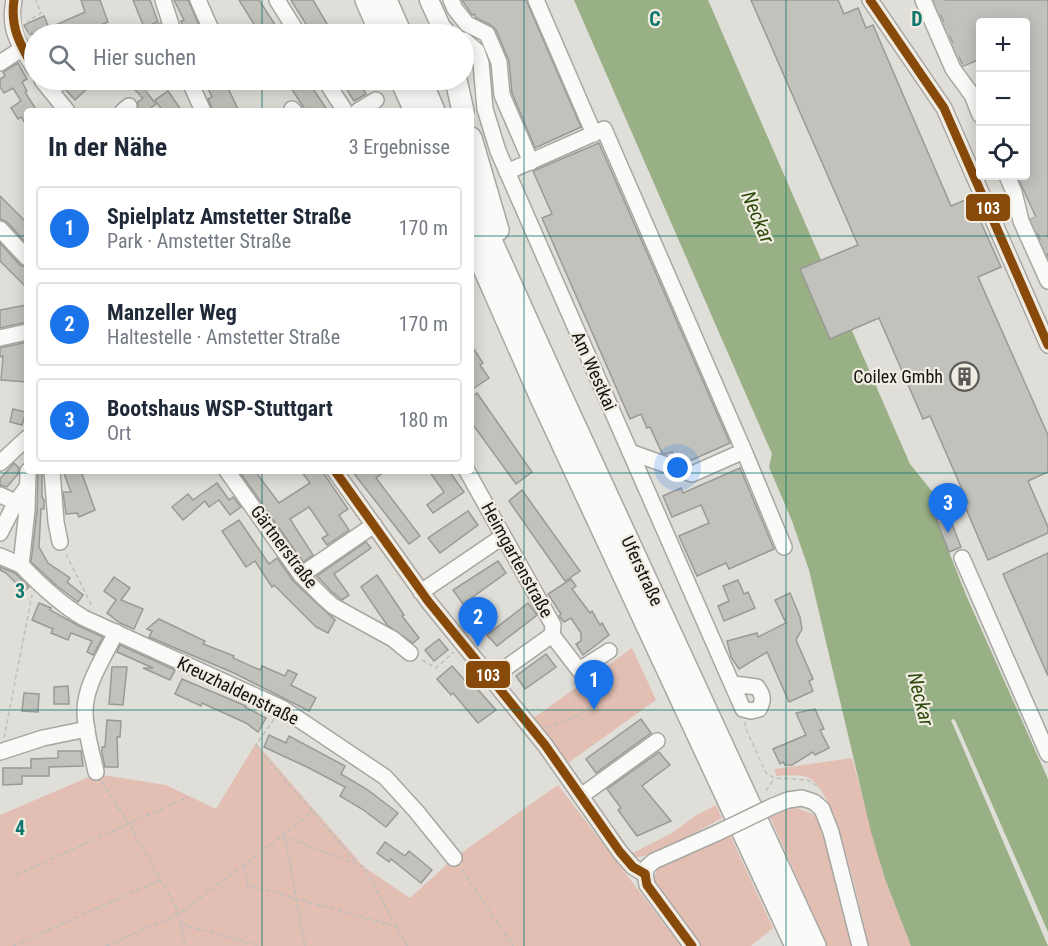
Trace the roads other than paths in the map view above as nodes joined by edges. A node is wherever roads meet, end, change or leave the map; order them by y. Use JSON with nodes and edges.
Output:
{"nodes":[{"id":1,"x":14,"y":0,"type":"edge"},
{"id":2,"x":19,"y":0,"type":"edge"},
{"id":3,"x":29,"y":0,"type":"edge"},
{"id":4,"x":163,"y":0,"type":"edge"},
{"id":5,"x":198,"y":0,"type":"edge"},
{"id":6,"x":277,"y":0,"type":"edge"},
{"id":7,"x":366,"y":0,"type":"edge"},
{"id":8,"x":386,"y":0,"type":"edge"},
{"id":9,"x":429,"y":0,"type":"edge"},
{"id":10,"x":451,"y":0,"type":"edge"},
{"id":11,"x":536,"y":0,"type":"edge"},
{"id":12,"x":870,"y":0,"type":"edge"},
{"id":13,"x":922,"y":0,"type":"edge"},
{"id":14,"x":5,"y":18,"type":"edge"},
{"id":15,"x":170,"y":24,"type":"edge"},
{"id":16,"x":209,"y":24,"type":"edge"},
{"id":17,"x":292,"y":24,"type":"edge"},
{"id":18,"x":377,"y":24,"type":"edge"},
{"id":19,"x":397,"y":24,"type":"edge"},
{"id":20,"x":441,"y":24,"type":"edge"},
{"id":21,"x":467,"y":24,"type":"edge"},
{"id":22,"x":474,"y":28,"type":"edge"},
{"id":23,"x":23,"y":48,"type":"joint"},
{"id":24,"x":474,"y":57,"type":"edge"},
{"id":25,"x":0,"y":63,"type":"edge"},
{"id":26,"x":965,"y":65,"type":"tunnel mouth"},
{"id":27,"x":50,"y":90,"type":"edge"},
{"id":28,"x":194,"y":90,"type":"edge"},
{"id":29,"x":331,"y":90,"type":"edge"},
{"id":30,"x":406,"y":90,"type":"edge"},
{"id":31,"x":425,"y":90,"type":"edge"},
{"id":32,"x":458,"y":90,"type":"edge"},
{"id":33,"x":972,"y":94,"type":"junction"},
{"id":34,"x":376,"y":100,"type":"dead end"},
{"id":35,"x":976,"y":103,"type":"edge"},
{"id":36,"x":65,"y":108,"type":"edge"},
{"id":37,"x":202,"y":108,"type":"edge"},
{"id":38,"x":343,"y":108,"type":"edge"},
{"id":39,"x":363,"y":108,"type":"edge"},
{"id":40,"x":414,"y":108,"type":"edge"},
{"id":41,"x":433,"y":108,"type":"edge"},
{"id":42,"x":462,"y":108,"type":"edge"},
{"id":43,"x":594,"y":134,"type":"junction"},
{"id":44,"x":474,"y":148,"type":"edge"},
{"id":45,"x":531,"y":162,"type":"junction"},
{"id":46,"x":507,"y":172,"type":"junction"},
{"id":47,"x":1009,"y":180,"type":"edge"},
{"id":48,"x":1014,"y":192,"type":"junction"},
{"id":49,"x":474,"y":203,"type":"edge"},
{"id":50,"x":1031,"y":219,"type":"tunnel mouth"},
{"id":51,"x":2,"y":234,"type":"edge"},
{"id":52,"x":474,"y":246,"type":"edge"},
{"id":53,"x":496,"y":254,"type":"junction"},
{"id":54,"x":24,"y":255,"type":"edge"},
{"id":55,"x":1048,"y":281,"type":"edge"},
{"id":56,"x":24,"y":333,"type":"edge"},
{"id":57,"x":0,"y":338,"type":"edge"},
{"id":58,"x":1048,"y":345,"type":"edge"},
{"id":59,"x":23,"y":442,"type":"edge"},
{"id":60,"x":744,"y":451,"type":"junction"},
{"id":61,"x":630,"y":452,"type":"junction"},
{"id":62,"x":0,"y":463,"type":"edge"},
{"id":63,"x":28,"y":474,"type":"edge"},
{"id":64,"x":52,"y":474,"type":"edge"},
{"id":65,"x":229,"y":474,"type":"edge"},
{"id":66,"x":338,"y":474,"type":"edge"},
{"id":67,"x":469,"y":474,"type":"edge"},
{"id":68,"x":27,"y":488,"type":"junction"},
{"id":69,"x":0,"y":495,"type":"edge"},
{"id":70,"x":16,"y":502,"type":"junction"},
{"id":71,"x":374,"y":525,"type":"junction"},
{"id":72,"x":0,"y":533,"type":"edge"},
{"id":73,"x":502,"y":537,"type":"junction"},
{"id":74,"x":60,"y":543,"type":"road end"},
{"id":75,"x":784,"y":547,"type":"dead end"},
{"id":76,"x":0,"y":556,"type":"edge"},
{"id":77,"x":962,"y":558,"type":"dead end"},
{"id":78,"x":21,"y":565,"type":"junction"},
{"id":79,"x":301,"y":575,"type":"junction"},
{"id":80,"x":421,"y":592,"type":"junction"},
{"id":81,"x":116,"y":632,"type":"junction"},
{"id":82,"x":552,"y":634,"type":"junction"},
{"id":83,"x":609,"y":651,"type":"dead end"},
{"id":84,"x":410,"y":653,"type":"road end"},
{"id":85,"x":507,"y":667,"type":"dead end"},
{"id":86,"x":733,"y":684,"type":"junction"},
{"id":87,"x":87,"y":729,"type":"junction"},
{"id":88,"x":657,"y":741,"type":"dead end"},
{"id":89,"x":0,"y":752,"type":"edge"},
{"id":90,"x":1048,"y":754,"type":"edge"},
{"id":91,"x":96,"y":772,"type":"road end"},
{"id":92,"x":581,"y":796,"type":"junction"},
{"id":93,"x":454,"y":858,"type":"road end"},
{"id":94,"x":645,"y":874,"type":"junction"},
{"id":95,"x":799,"y":912,"type":"junction"},
{"id":96,"x":692,"y":946,"type":"edge"},
{"id":97,"x":796,"y":946,"type":"edge"},
{"id":98,"x":815,"y":946,"type":"edge"},
{"id":99,"x":825,"y":946,"type":"edge"},
{"id":100,"x":860,"y":946,"type":"edge"}],
"edges":[{"from":1,"to":14,"type":"street"},
{"from":2,"to":3,"type":"street"},
{"from":4,"to":15,"type":"street"},
{"from":5,"to":16,"type":"street"},
{"from":6,"to":17,"type":"street"},
{"from":7,"to":18,"type":"highway"},
{"from":8,"to":19,"type":"highway"},
{"from":9,"to":20,"type":"main road"},
{"from":10,"to":21,"type":"street"},
{"from":11,"to":43,"type":"street"},
{"from":12,"to":58,"type":"street"},
{"from":13,"to":33,"type":"street"},
{"from":14,"to":23,"type":"street"},
{"from":22,"to":45,"type":"street"},
{"from":23,"to":25,"type":"street"},
{"from":24,"to":46,"type":"street","name":"Am Westkai"},
{"from":26,"to":33,"type":"street"},
{"from":27,"to":36,"type":"street"},
{"from":28,"to":37,"type":"street"},
{"from":29,"to":38,"type":"street"},
{"from":30,"to":40,"type":"highway"},
{"from":31,"to":41,"type":"highway"},
{"from":32,"to":42,"type":"highway"},
{"from":33,"to":35,"type":"street"},
{"from":34,"to":39,"type":"street"},
{"from":43,"to":45,"type":"street"},
{"from":43,"to":60,"type":"street"},
{"from":44,"to":53,"type":"highway"},
{"from":45,"to":46,"type":"street"},
{"from":46,"to":61,"type":"street","name":"Am Westkai"},
{"from":47,"to":48,"type":"street"},
{"from":48,"to":50,"type":"street"},
{"from":48,"to":55,"type":"street"},
{"from":49,"to":53,"type":"highway","name":"Uferstraße"},
{"from":51,"to":54,"type":"street"},
{"from":52,"to":97,"type":"highway","name":"Uferstraße"},
{"from":53,"to":95,"type":"highway","name":"Uferstraße"},
{"from":56,"to":57,"type":"street"},
{"from":59,"to":62,"type":"street"},
{"from":60,"to":61,"type":"street"},
{"from":60,"to":75,"type":"street"},
{"from":61,"to":86,"type":"street","name":"Am Westkai"},
{"from":63,"to":68,"type":"street"},
{"from":64,"to":74,"type":"street"},
{"from":65,"to":79,"type":"street","name":"Gärtnerstraße"},
{"from":66,"to":71,"type":"street"},
{"from":67,"to":73,"type":"street","name":"Heimgartenstraße"},
{"from":68,"to":70,"type":"street"},
{"from":68,"to":78,"type":"street"},
{"from":69,"to":70,"type":"street"},
{"from":70,"to":72,"type":"street"},
{"from":71,"to":79,"type":"street"},
{"from":71,"to":80,"type":"street"},
{"from":73,"to":80,"type":"street"},
{"from":73,"to":82,"type":"street","name":"Heimgartenstraße"},
{"from":76,"to":78,"type":"street"},
{"from":77,"to":90,"type":"street"},
{"from":78,"to":81,"type":"street","name":"Kreuzhaldenstraße"},
{"from":79,"to":84,"type":"street","name":"Gärtnerstraße"},
{"from":80,"to":92,"type":"street"},
{"from":81,"to":87,"type":"street"},
{"from":81,"to":93,"type":"street","name":"Kreuzhaldenstraße"},
{"from":82,"to":83,"type":"street"},
{"from":82,"to":85,"type":"street","name":"Heimgartenstraße"},
{"from":86,"to":86,"type":"street","name":"Am Westkai"},
{"from":87,"to":89,"type":"street"},
{"from":87,"to":91,"type":"street"},
{"from":88,"to":92,"type":"street"},
{"from":92,"to":94,"type":"street"},
{"from":94,"to":96,"type":"street"},
{"from":94,"to":100,"type":"street","bridge":true},
{"from":95,"to":98,"type":"highway","name":"Uferstraße"},
{"from":95,"to":99,"type":"highway"}]}
